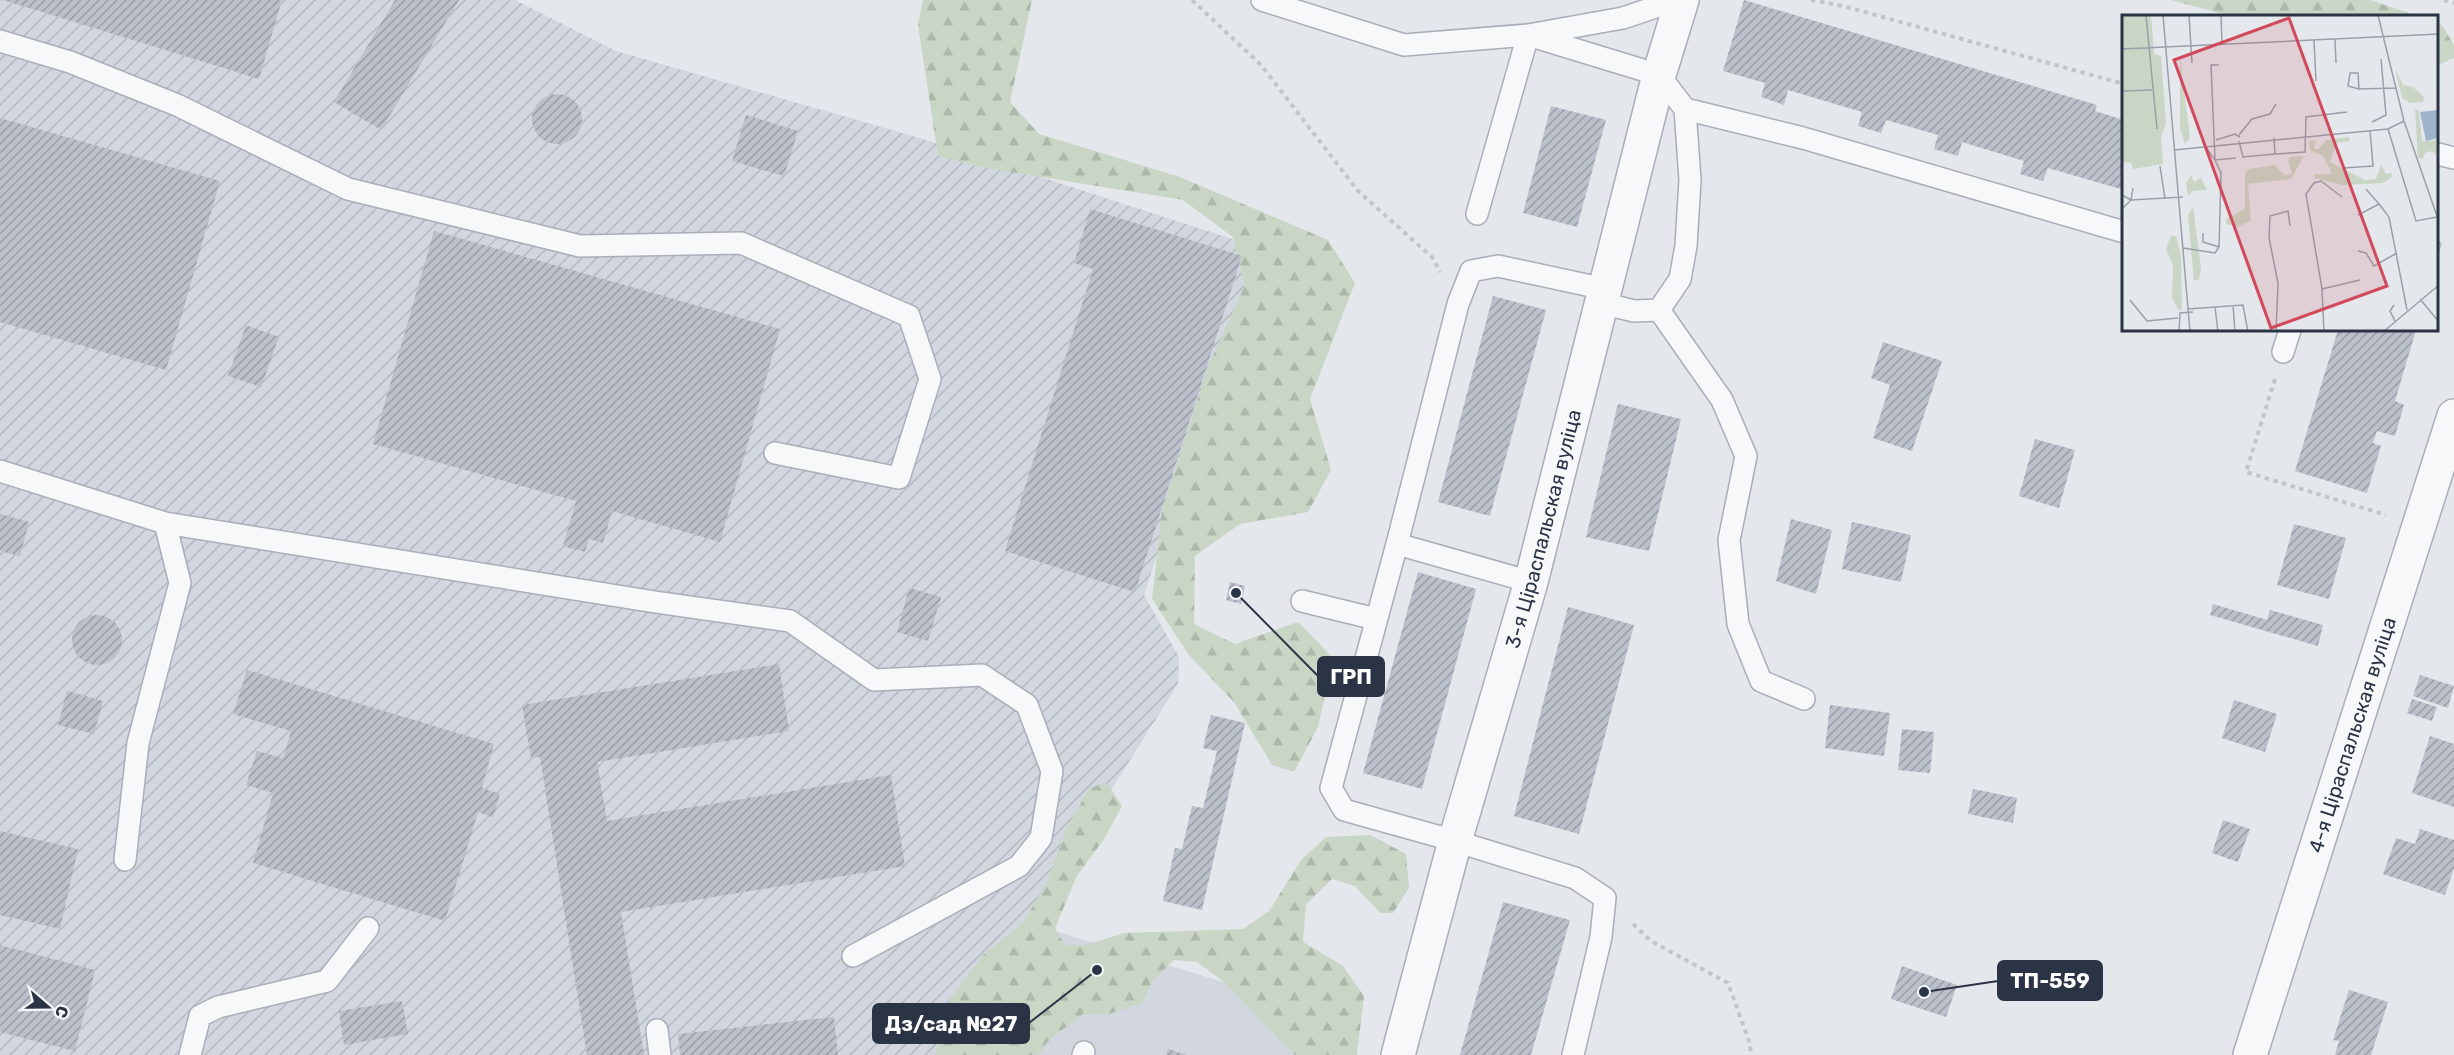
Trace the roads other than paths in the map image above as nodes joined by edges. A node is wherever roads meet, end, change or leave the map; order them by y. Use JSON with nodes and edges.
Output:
{"nodes":[{"id":1,"x":1262,"y":0,"type":"edge"},
{"id":2,"x":1676,"y":0,"type":"edge"},
{"id":3,"x":1682,"y":0,"type":"edge"},
{"id":4,"x":1527,"y":35,"type":"junction"},
{"id":5,"x":0,"y":41,"type":"edge"},
{"id":6,"x":1659,"y":75,"type":"junction"},
{"id":7,"x":1685,"y":109,"type":"junction"},
{"id":8,"x":2439,"y":154,"type":"edge"},
{"id":9,"x":2454,"y":158,"type":"edge"},
{"id":10,"x":1477,"y":214,"type":"dead end"},
{"id":11,"x":2122,"y":231,"type":"edge"},
{"id":12,"x":1603,"y":296,"type":"junction"},
{"id":13,"x":1659,"y":310,"type":"junction"},
{"id":14,"x":2289,"y":332,"type":"edge"},
{"id":15,"x":2283,"y":352,"type":"road end"},
{"id":16,"x":2452,"y":429,"type":"edge"},
{"id":17,"x":775,"y":453,"type":"dead end"},
{"id":18,"x":0,"y":471,"type":"edge"},
{"id":19,"x":165,"y":524,"type":"junction"},
{"id":20,"x":1397,"y":544,"type":"junction"},
{"id":21,"x":1531,"y":582,"type":"junction"},
{"id":22,"x":1302,"y":600,"type":"dead end"},
{"id":23,"x":1376,"y":619,"type":"junction"},
{"id":24,"x":1804,"y":699,"type":"dead end"},
{"id":25,"x":1455,"y":841,"type":"junction"},
{"id":26,"x":125,"y":860,"type":"dead end"},
{"id":27,"x":368,"y":928,"type":"dead end"},
{"id":28,"x":852,"y":956,"type":"dead end"},
{"id":29,"x":657,"y":1030,"type":"dead end"},
{"id":30,"x":190,"y":1055,"type":"edge"},
{"id":31,"x":660,"y":1055,"type":"edge"},
{"id":32,"x":1398,"y":1055,"type":"edge"},
{"id":33,"x":1573,"y":1055,"type":"edge"},
{"id":34,"x":2250,"y":1055,"type":"edge"}],
"edges":[{"from":1,"to":4,"type":"lane"},
{"from":2,"to":4,"type":"lane"},
{"from":3,"to":6,"type":"street","name":"3-я Ціраспальская вуліца"},
{"from":4,"to":6,"type":"lane"},
{"from":4,"to":10,"type":"lane"},
{"from":5,"to":17,"type":"lane"},
{"from":6,"to":7,"type":"lane"},
{"from":6,"to":12,"type":"street","name":"3-я Ціраспальская вуліца"},
{"from":7,"to":11,"type":"lane"},
{"from":7,"to":13,"type":"lane"},
{"from":8,"to":9,"type":"lane"},
{"from":12,"to":13,"type":"lane"},
{"from":12,"to":20,"type":"lane"},
{"from":12,"to":21,"type":"street","name":"3-я Ціраспальская вуліца"},
{"from":13,"to":24,"type":"lane"},
{"from":14,"to":15,"type":"lane"},
{"from":16,"to":34,"type":"street","name":"4-я Ціраспальская вуліца"},
{"from":18,"to":19,"type":"lane"},
{"from":19,"to":26,"type":"lane"},
{"from":19,"to":28,"type":"lane"},
{"from":20,"to":21,"type":"lane"},
{"from":20,"to":23,"type":"lane"},
{"from":21,"to":25,"type":"street","name":"3-я Ціраспальская вуліца"},
{"from":22,"to":23,"type":"lane"},
{"from":23,"to":25,"type":"lane"},
{"from":25,"to":32,"type":"street","name":"3-я Ціраспальская вуліца"},
{"from":25,"to":33,"type":"lane"},
{"from":27,"to":30,"type":"lane"},
{"from":29,"to":31,"type":"lane"}]}
